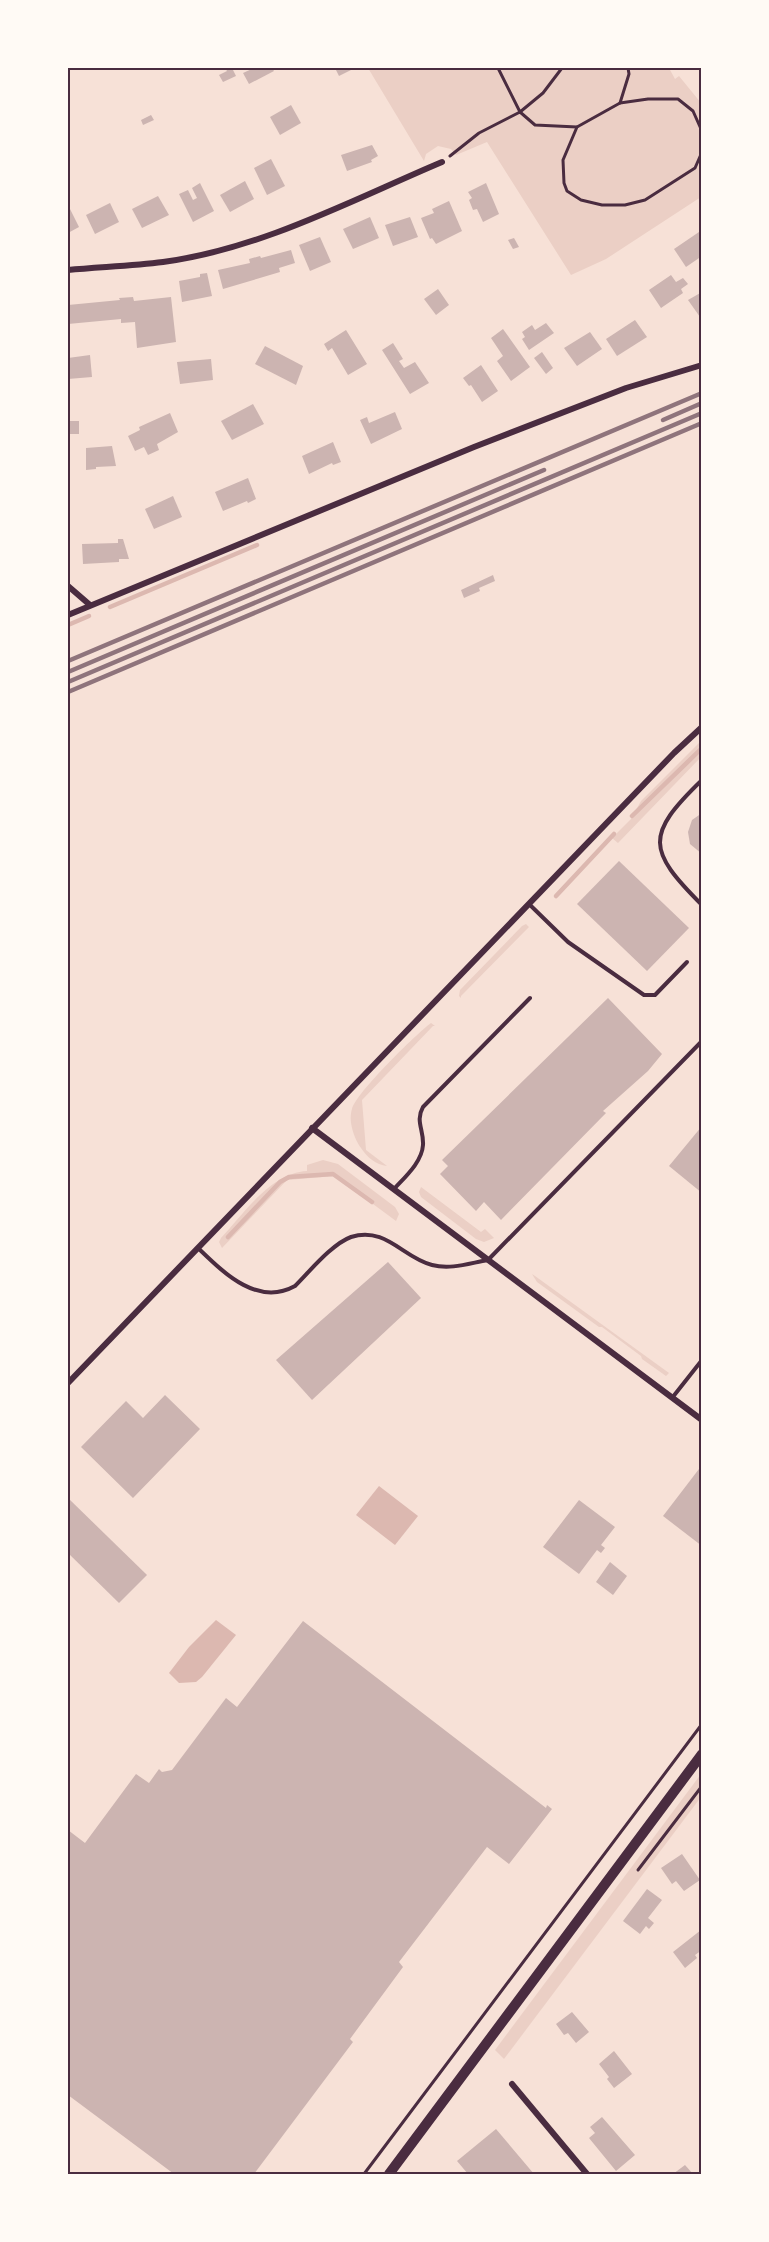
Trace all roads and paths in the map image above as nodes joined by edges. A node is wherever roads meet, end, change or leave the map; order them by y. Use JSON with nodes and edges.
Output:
{"nodes":[{"id":1,"x":498,"y":68,"type":"edge"},
{"id":2,"x":562,"y":68,"type":"edge"},
{"id":3,"x":628,"y":68,"type":"edge"},
{"id":4,"x":620,"y":103,"type":"junction"},
{"id":5,"x":520,"y":112,"type":"junction"},
{"id":6,"x":577,"y":127,"type":"junction"},
{"id":7,"x":702,"y":137,"type":"edge"},
{"id":8,"x":702,"y":152,"type":"edge"},
{"id":9,"x":442,"y":162,"type":"joint"},
{"id":10,"x":68,"y":270,"type":"edge"},
{"id":11,"x":702,"y":365,"type":"edge"},
{"id":12,"x":68,"y":586,"type":"edge"},
{"id":13,"x":90,"y":605,"type":"junction"},
{"id":14,"x":68,"y":615,"type":"edge"},
{"id":15,"x":702,"y":727,"type":"edge"},
{"id":16,"x":702,"y":780,"type":"edge"},
{"id":17,"x":528,"y":904,"type":"junction"},
{"id":18,"x":702,"y":905,"type":"edge"},
{"id":19,"x":687,"y":962,"type":"dead end"},
{"id":20,"x":530,"y":998,"type":"dead end"},
{"id":21,"x":702,"y":1041,"type":"edge"},
{"id":22,"x":312,"y":1128,"type":"junction"},
{"id":23,"x":394,"y":1189,"type":"junction"},
{"id":24,"x":198,"y":1248,"type":"junction"},
{"id":25,"x":488,"y":1260,"type":"junction"},
{"id":26,"x":702,"y":1360,"type":"edge"},
{"id":27,"x":68,"y":1383,"type":"edge"},
{"id":28,"x":672,"y":1398,"type":"junction"},
{"id":29,"x":702,"y":1420,"type":"edge"},
{"id":30,"x":702,"y":1724,"type":"edge"},
{"id":31,"x":702,"y":1754,"type":"edge"},
{"id":32,"x":702,"y":1786,"type":"edge"},
{"id":33,"x":638,"y":1870,"type":"dead end"},
{"id":34,"x":512,"y":2084,"type":"dead end"},
{"id":35,"x":364,"y":2175,"type":"edge"},
{"id":36,"x":389,"y":2175,"type":"edge"},
{"id":37,"x":587,"y":2175,"type":"edge"}],
"edges":[{"from":1,"to":5,"type":"path"},
{"from":2,"to":5,"type":"path"},
{"from":3,"to":4,"type":"path"},
{"from":4,"to":6,"type":"path"},
{"from":4,"to":7,"type":"path"},
{"from":5,"to":6,"type":"path"},
{"from":5,"to":9,"type":"path"},
{"from":6,"to":8,"type":"path"},
{"from":9,"to":10,"type":"street"},
{"from":11,"to":13,"type":"street"},
{"from":12,"to":13,"type":"street"},
{"from":13,"to":14,"type":"street"},
{"from":15,"to":17,"type":"street"},
{"from":16,"to":18,"type":"lane"},
{"from":17,"to":19,"type":"lane"},
{"from":17,"to":22,"type":"street"},
{"from":20,"to":23,"type":"lane"},
{"from":21,"to":25,"type":"lane"},
{"from":22,"to":23,"type":"street"},
{"from":22,"to":24,"type":"street"},
{"from":23,"to":25,"type":"street"},
{"from":24,"to":25,"type":"lane"},
{"from":24,"to":27,"type":"street"},
{"from":25,"to":28,"type":"street"},
{"from":26,"to":28,"type":"lane"},
{"from":28,"to":29,"type":"street"},
{"from":30,"to":35,"type":"path"},
{"from":31,"to":36,"type":"main road"},
{"from":32,"to":33,"type":"path"},
{"from":34,"to":37,"type":"street"}]}
